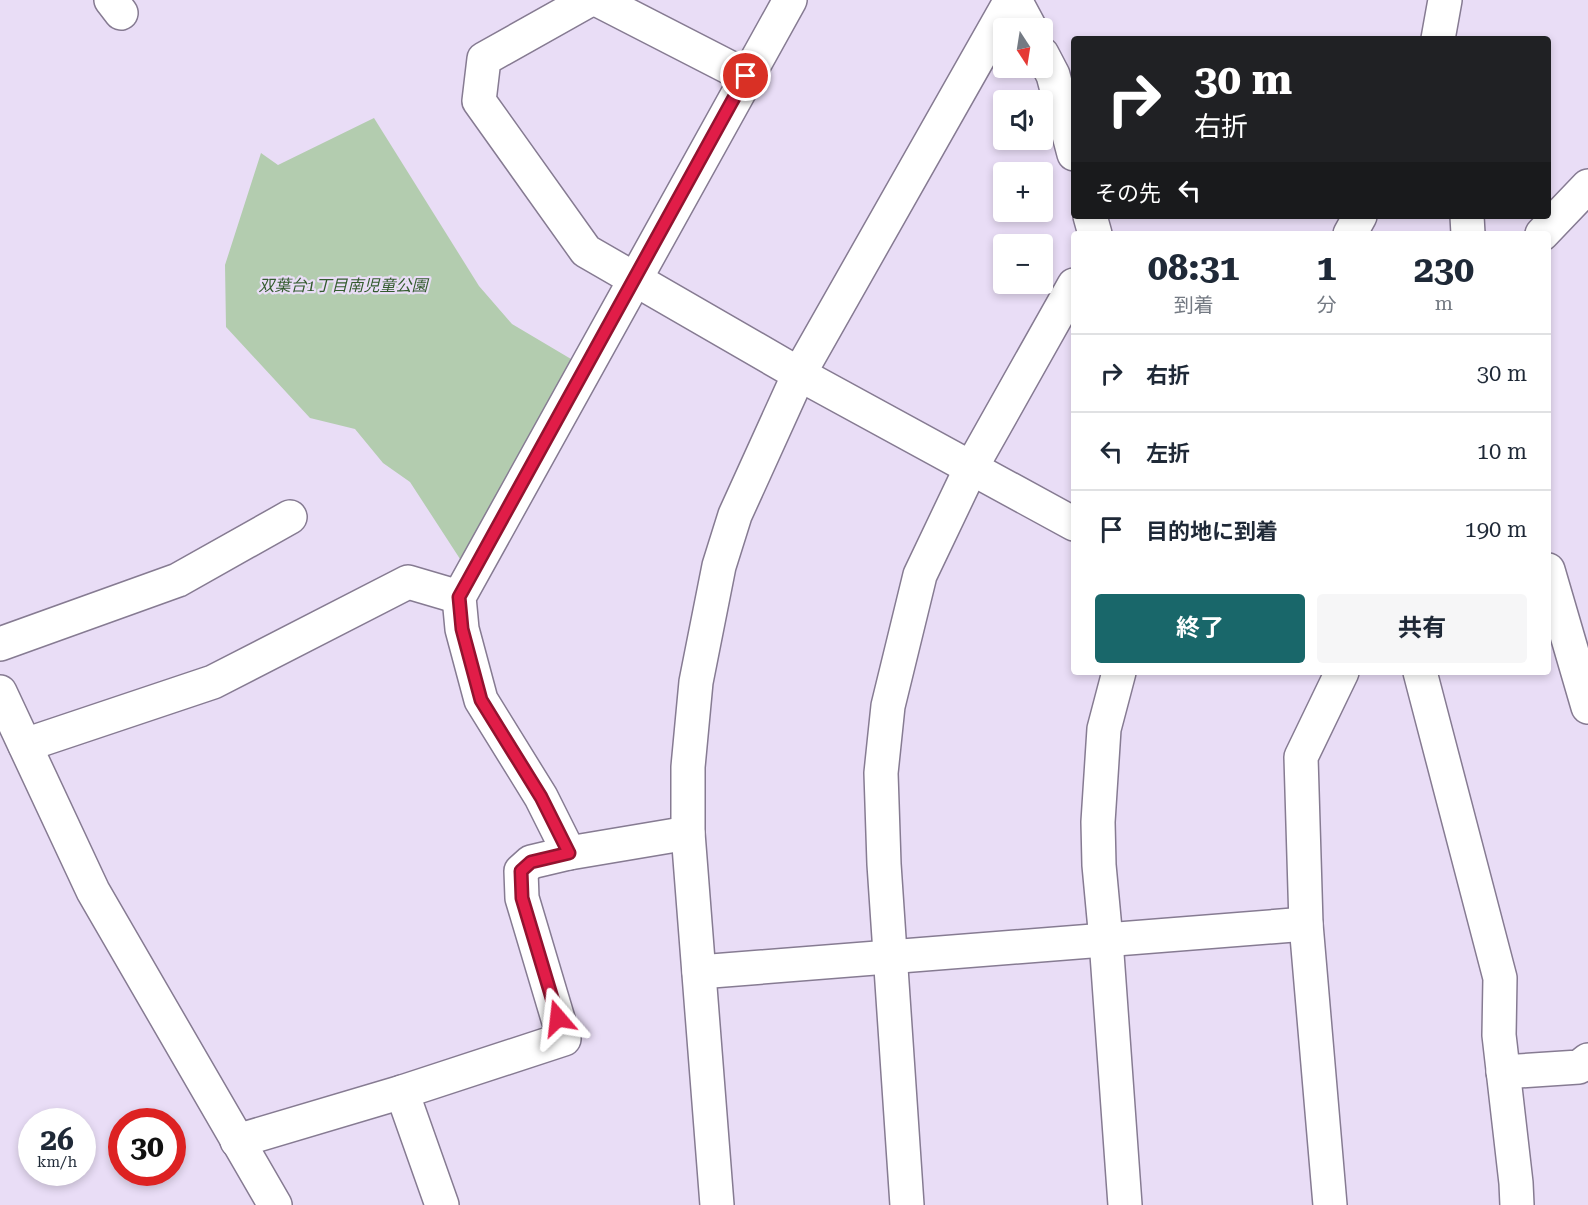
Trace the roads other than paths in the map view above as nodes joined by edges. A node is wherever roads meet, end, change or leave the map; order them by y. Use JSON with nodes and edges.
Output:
{"nodes":[{"id":1,"x":589,"y":0,"type":"edge"},
{"id":2,"x":598,"y":0,"type":"edge"},
{"id":3,"x":790,"y":0,"type":"edge"},
{"id":4,"x":1013,"y":0,"type":"edge"},
{"id":5,"x":1445,"y":0,"type":"edge"},
{"id":6,"x":1024,"y":18,"type":"edge"},
{"id":7,"x":1439,"y":36,"type":"edge"},
{"id":8,"x":1053,"y":75,"type":"edge"},
{"id":9,"x":746,"y":76,"type":"junction"},
{"id":10,"x":1071,"y":143,"type":"edge"},
{"id":11,"x":1588,"y":186,"type":"edge"},
{"id":12,"x":1545,"y":231,"type":"edge"},
{"id":13,"x":634,"y":280,"type":"junction"},
{"id":14,"x":1071,"y":290,"type":"edge"},
{"id":15,"x":800,"y":374,"type":"junction"},
{"id":16,"x":971,"y":468,"type":"junction"},
{"id":17,"x":290,"y":517,"type":"dead end"},
{"id":18,"x":1071,"y":522,"type":"edge"},
{"id":19,"x":1551,"y":580,"type":"edge"},
{"id":20,"x":459,"y":597,"type":"junction"},
{"id":21,"x":0,"y":644,"type":"edge"},
{"id":22,"x":1118,"y":675,"type":"edge"},
{"id":23,"x":1341,"y":675,"type":"edge"},
{"id":24,"x":1421,"y":675,"type":"edge"},
{"id":25,"x":0,"y":692,"type":"edge"},
{"id":26,"x":1588,"y":707,"type":"edge"},
{"id":27,"x":25,"y":745,"type":"junction"},
{"id":28,"x":688,"y":832,"type":"junction"},
{"id":29,"x":569,"y":853,"type":"junction"},
{"id":30,"x":1306,"y":924,"type":"junction"},
{"id":31,"x":1106,"y":940,"type":"junction"},
{"id":32,"x":890,"y":957,"type":"junction"},
{"id":33,"x":699,"y":972,"type":"junction"},
{"id":34,"x":1588,"y":1060,"type":"edge"},
{"id":35,"x":1503,"y":1072,"type":"junction"},
{"id":36,"x":402,"y":1092,"type":"junction"},
{"id":37,"x":237,"y":1142,"type":"junction"},
{"id":38,"x":275,"y":1205,"type":"edge"},
{"id":39,"x":442,"y":1205,"type":"edge"},
{"id":40,"x":717,"y":1205,"type":"edge"},
{"id":41,"x":908,"y":1205,"type":"edge"},
{"id":42,"x":1125,"y":1205,"type":"edge"},
{"id":43,"x":1330,"y":1205,"type":"edge"},
{"id":44,"x":1517,"y":1205,"type":"edge"}],
"edges":[{"from":1,"to":13,"type":"street"},
{"from":2,"to":9,"type":"street"},
{"from":3,"to":9,"type":"street"},
{"from":4,"to":6,"type":"street"},
{"from":4,"to":15,"type":"street"},
{"from":5,"to":7,"type":"street"},
{"from":8,"to":10,"type":"street"},
{"from":9,"to":13,"type":"street"},
{"from":11,"to":12,"type":"street"},
{"from":13,"to":15,"type":"street"},
{"from":13,"to":20,"type":"street"},
{"from":14,"to":16,"type":"street"},
{"from":15,"to":16,"type":"street"},
{"from":15,"to":28,"type":"street"},
{"from":16,"to":18,"type":"street"},
{"from":16,"to":32,"type":"street"},
{"from":17,"to":21,"type":"street"},
{"from":19,"to":26,"type":"street"},
{"from":20,"to":27,"type":"street"},
{"from":20,"to":29,"type":"street"},
{"from":22,"to":31,"type":"street"},
{"from":23,"to":30,"type":"street"},
{"from":24,"to":35,"type":"street"},
{"from":25,"to":27,"type":"street"},
{"from":27,"to":37,"type":"street"},
{"from":28,"to":29,"type":"street"},
{"from":28,"to":33,"type":"street"},
{"from":29,"to":36,"type":"street"},
{"from":30,"to":31,"type":"street"},
{"from":30,"to":43,"type":"street"},
{"from":31,"to":32,"type":"street"},
{"from":31,"to":42,"type":"street"},
{"from":32,"to":33,"type":"street"},
{"from":32,"to":41,"type":"street"},
{"from":33,"to":40,"type":"street"},
{"from":34,"to":35,"type":"street"},
{"from":35,"to":44,"type":"street"},
{"from":36,"to":37,"type":"street"},
{"from":36,"to":39,"type":"street"},
{"from":37,"to":38,"type":"street"}]}
